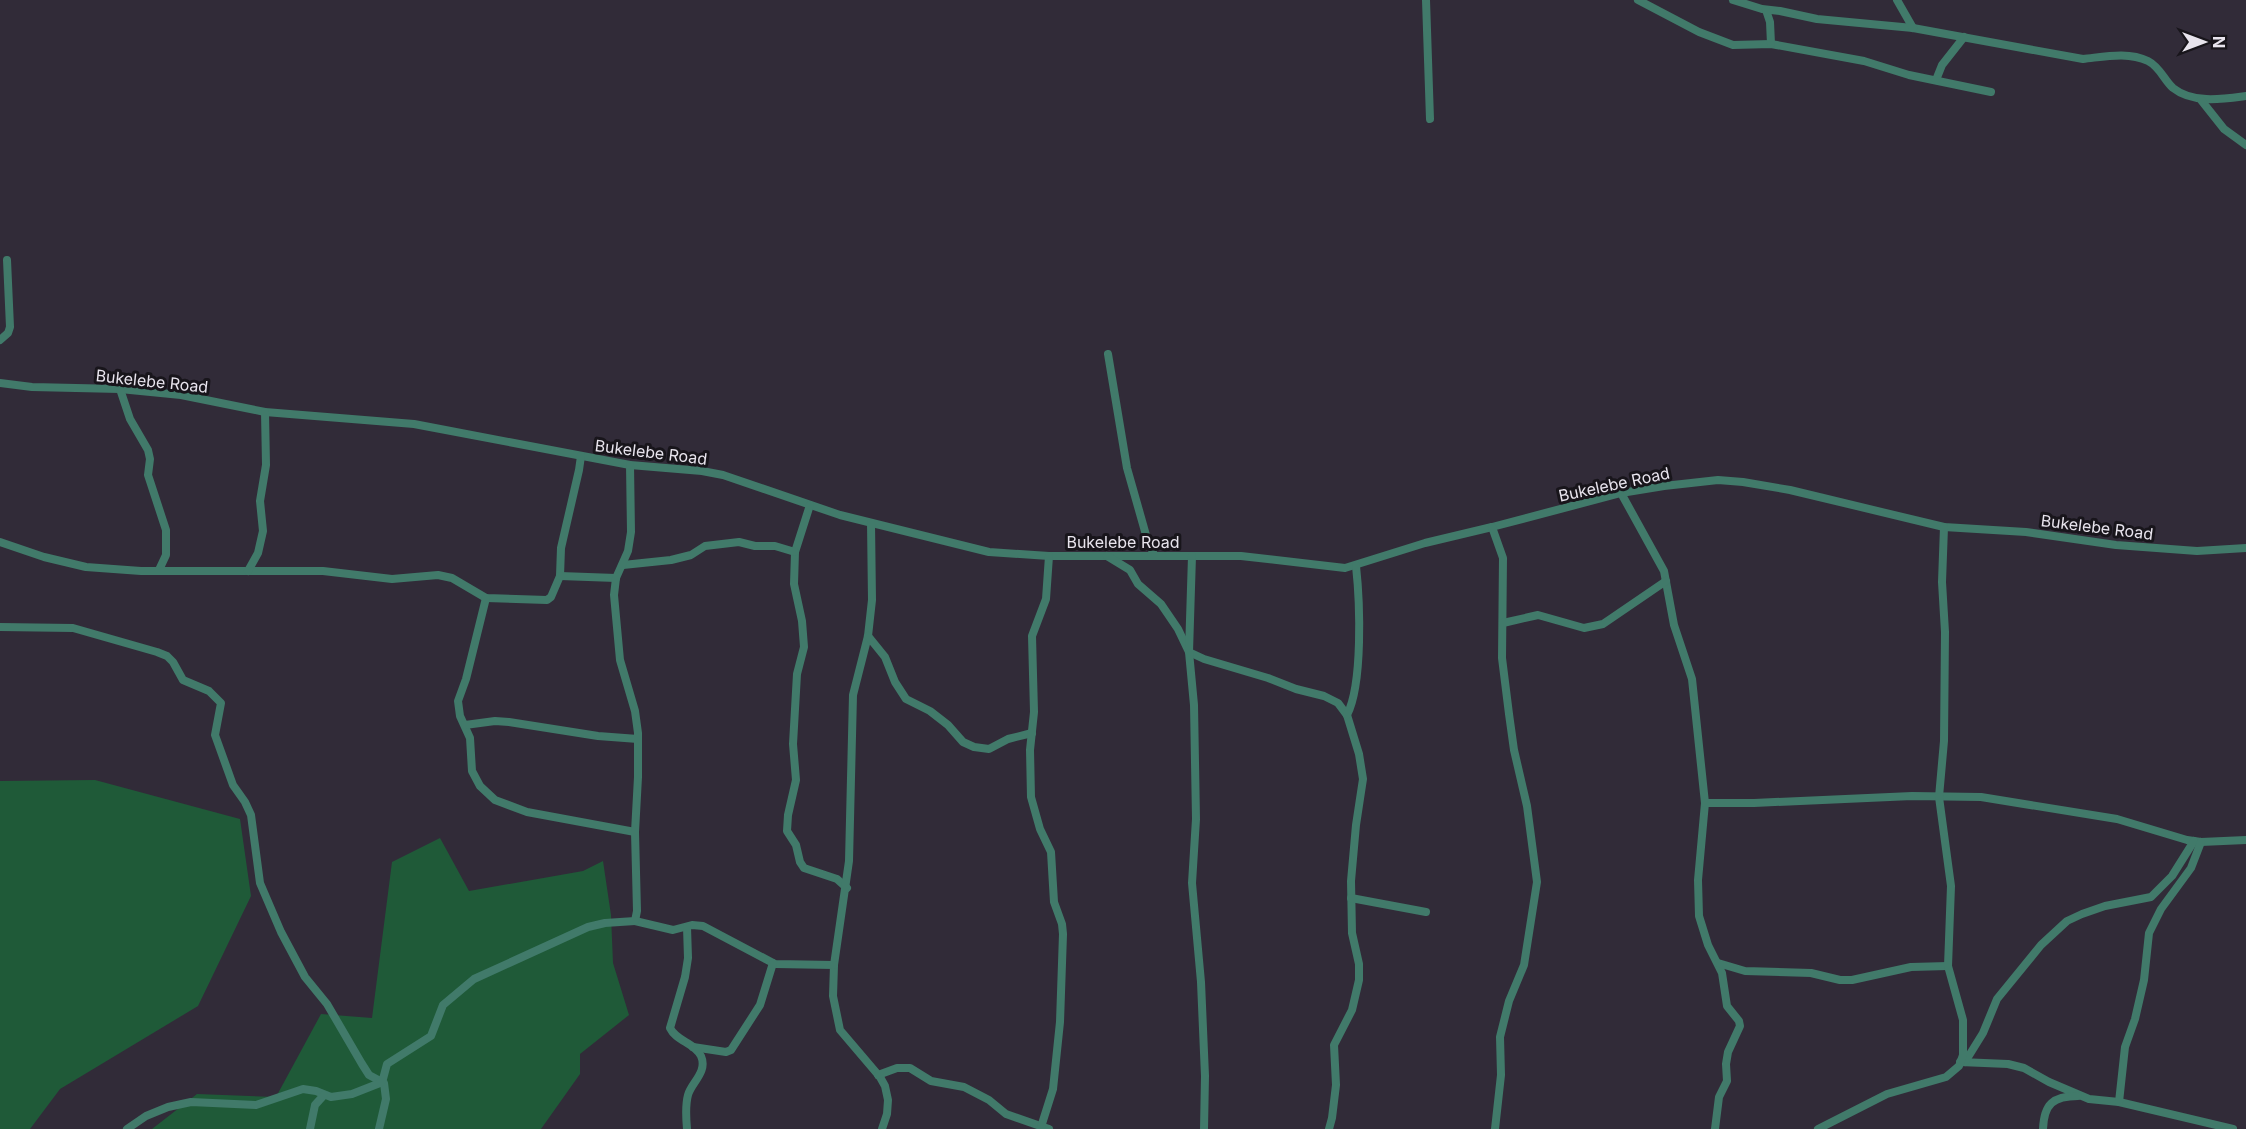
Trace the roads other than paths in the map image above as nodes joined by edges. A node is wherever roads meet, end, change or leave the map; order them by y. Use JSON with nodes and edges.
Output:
{"nodes":[{"id":1,"x":1426,"y":0,"type":"edge"},
{"id":2,"x":1638,"y":0,"type":"edge"},
{"id":3,"x":1733,"y":0,"type":"edge"},
{"id":4,"x":1897,"y":0,"type":"edge"},
{"id":5,"x":1766,"y":10,"type":"junction"},
{"id":6,"x":1913,"y":28,"type":"junction"},
{"id":7,"x":1964,"y":37,"type":"junction"},
{"id":8,"x":1771,"y":44,"type":"junction"},
{"id":9,"x":1936,"y":80,"type":"junction"},
{"id":10,"x":1991,"y":92,"type":"dead end"},
{"id":11,"x":2246,"y":96,"type":"edge"},
{"id":12,"x":2201,"y":100,"type":"junction"},
{"id":13,"x":1430,"y":119,"type":"dead end"},
{"id":14,"x":2246,"y":145,"type":"edge"},
{"id":15,"x":7,"y":260,"type":"dead end"},
{"id":16,"x":0,"y":340,"type":"edge"},
{"id":17,"x":1108,"y":354,"type":"dead end"},
{"id":18,"x":0,"y":383,"type":"edge"},
{"id":19,"x":120,"y":389,"type":"junction"},
{"id":20,"x":265,"y":412,"type":"junction"},
{"id":21,"x":581,"y":456,"type":"junction"},
{"id":22,"x":630,"y":465,"type":"junction"},
{"id":23,"x":1621,"y":493,"type":"junction"},
{"id":24,"x":810,"y":504,"type":"junction"},
{"id":25,"x":871,"y":523,"type":"junction"},
{"id":26,"x":1492,"y":527,"type":"junction"},
{"id":27,"x":1944,"y":527,"type":"junction"},
{"id":28,"x":0,"y":542,"type":"edge"},
{"id":29,"x":2246,"y":548,"type":"edge"},
{"id":30,"x":795,"y":552,"type":"junction"},
{"id":31,"x":1154,"y":555,"type":"junction"},
{"id":32,"x":1049,"y":556,"type":"junction"},
{"id":33,"x":1107,"y":556,"type":"junction"},
{"id":34,"x":1192,"y":556,"type":"junction"},
{"id":35,"x":623,"y":565,"type":"junction"},
{"id":36,"x":1356,"y":566,"type":"junction"},
{"id":37,"x":159,"y":570,"type":"junction"},
{"id":38,"x":248,"y":571,"type":"junction"},
{"id":39,"x":560,"y":576,"type":"junction"},
{"id":40,"x":616,"y":578,"type":"junction"},
{"id":41,"x":1666,"y":581,"type":"junction"},
{"id":42,"x":486,"y":598,"type":"junction"},
{"id":43,"x":1503,"y":623,"type":"junction"},
{"id":44,"x":0,"y":627,"type":"edge"},
{"id":45,"x":868,"y":636,"type":"junction"},
{"id":46,"x":1189,"y":652,"type":"junction"},
{"id":47,"x":1347,"y":715,"type":"junction"},
{"id":48,"x":465,"y":726,"type":"junction"},
{"id":49,"x":1032,"y":733,"type":"junction"},
{"id":50,"x":638,"y":739,"type":"junction"},
{"id":51,"x":1939,"y":797,"type":"junction"},
{"id":52,"x":1705,"y":803,"type":"junction"},
{"id":53,"x":635,"y":832,"type":"junction"},
{"id":54,"x":2246,"y":840,"type":"edge"},
{"id":55,"x":2198,"y":842,"type":"junction"},
{"id":56,"x":847,"y":888,"type":"junction"},
{"id":57,"x":1351,"y":898,"type":"junction"},
{"id":58,"x":1426,"y":912,"type":"dead end"},
{"id":59,"x":635,"y":921,"type":"junction"},
{"id":60,"x":687,"y":927,"type":"junction"},
{"id":61,"x":773,"y":963,"type":"junction"},
{"id":62,"x":1718,"y":963,"type":"junction"},
{"id":63,"x":834,"y":965,"type":"junction"},
{"id":64,"x":1948,"y":966,"type":"junction"},
{"id":65,"x":692,"y":1047,"type":"junction"},
{"id":66,"x":1962,"y":1062,"type":"junction"},
{"id":67,"x":878,"y":1075,"type":"junction"},
{"id":68,"x":382,"y":1081,"type":"junction"},
{"id":69,"x":324,"y":1095,"type":"junction"},
{"id":70,"x":2080,"y":1096,"type":"junction"},
{"id":71,"x":2119,"y":1102,"type":"junction"},
{"id":72,"x":1045,"y":1128,"type":"edge"},
{"id":73,"x":127,"y":1129,"type":"edge"},
{"id":74,"x":310,"y":1129,"type":"edge"},
{"id":75,"x":379,"y":1129,"type":"edge"},
{"id":76,"x":687,"y":1129,"type":"edge"},
{"id":77,"x":882,"y":1129,"type":"edge"},
{"id":78,"x":1204,"y":1129,"type":"edge"},
{"id":79,"x":1329,"y":1129,"type":"edge"},
{"id":80,"x":1495,"y":1129,"type":"edge"},
{"id":81,"x":1715,"y":1129,"type":"edge"},
{"id":82,"x":1818,"y":1129,"type":"edge"},
{"id":83,"x":2043,"y":1129,"type":"edge"},
{"id":84,"x":2233,"y":1129,"type":"edge"}],
"edges":[{"from":1,"to":13,"type":"street"},
{"from":2,"to":8,"type":"street"},
{"from":3,"to":5,"type":"street"},
{"from":4,"to":6,"type":"street"},
{"from":5,"to":6,"type":"street"},
{"from":5,"to":8,"type":"street"},
{"from":6,"to":7,"type":"street"},
{"from":7,"to":9,"type":"street"},
{"from":7,"to":12,"type":"street"},
{"from":8,"to":9,"type":"street"},
{"from":9,"to":10,"type":"street"},
{"from":11,"to":12,"type":"street"},
{"from":12,"to":14,"type":"street"},
{"from":15,"to":16,"type":"street"},
{"from":17,"to":31,"type":"street"},
{"from":18,"to":19,"type":"street","name":"Bukelebe Road"},
{"from":19,"to":20,"type":"street","name":"Bukelebe Road"},
{"from":19,"to":37,"type":"street"},
{"from":20,"to":21,"type":"street","name":"Bukelebe Road"},
{"from":20,"to":38,"type":"street"},
{"from":21,"to":22,"type":"street","name":"Bukelebe Road"},
{"from":21,"to":39,"type":"street"},
{"from":22,"to":24,"type":"street","name":"Bukelebe Road"},
{"from":22,"to":35,"type":"street"},
{"from":23,"to":26,"type":"street","name":"Bukelebe Road"},
{"from":23,"to":27,"type":"street","name":"Bukelebe Road"},
{"from":23,"to":41,"type":"street"},
{"from":24,"to":25,"type":"street","name":"Bukelebe Road"},
{"from":24,"to":30,"type":"street"},
{"from":25,"to":32,"type":"street","name":"Bukelebe Road"},
{"from":25,"to":45,"type":"street"},
{"from":26,"to":36,"type":"street","name":"Bukelebe Road"},
{"from":26,"to":43,"type":"street"},
{"from":27,"to":29,"type":"street","name":"Bukelebe Road"},
{"from":27,"to":51,"type":"street"},
{"from":28,"to":37,"type":"street"},
{"from":30,"to":35,"type":"street"},
{"from":30,"to":56,"type":"street"},
{"from":31,"to":33,"type":"street","name":"Bukelebe Road"},
{"from":31,"to":34,"type":"street","name":"Bukelebe Road"},
{"from":32,"to":33,"type":"street","name":"Bukelebe Road"},
{"from":32,"to":49,"type":"street"},
{"from":33,"to":46,"type":"street"},
{"from":34,"to":36,"type":"street","name":"Bukelebe Road"},
{"from":34,"to":46,"type":"street"},
{"from":35,"to":40,"type":"street"},
{"from":36,"to":47,"type":"street"},
{"from":37,"to":38,"type":"street"},
{"from":38,"to":42,"type":"street"},
{"from":39,"to":40,"type":"street"},
{"from":39,"to":42,"type":"street"},
{"from":40,"to":50,"type":"street"},
{"from":41,"to":43,"type":"street"},
{"from":41,"to":52,"type":"street"},
{"from":42,"to":48,"type":"street"},
{"from":43,"to":80,"type":"street"},
{"from":44,"to":68,"type":"street"},
{"from":45,"to":49,"type":"street"},
{"from":45,"to":56,"type":"street"},
{"from":46,"to":47,"type":"street"},
{"from":46,"to":78,"type":"street"},
{"from":47,"to":57,"type":"street"},
{"from":48,"to":50,"type":"street"},
{"from":48,"to":53,"type":"street"},
{"from":49,"to":72,"type":"street"},
{"from":50,"to":53,"type":"street"},
{"from":51,"to":52,"type":"street"},
{"from":51,"to":55,"type":"street"},
{"from":51,"to":64,"type":"street"},
{"from":52,"to":62,"type":"street"},
{"from":53,"to":59,"type":"street"},
{"from":54,"to":55,"type":"street"},
{"from":55,"to":66,"type":"street"},
{"from":55,"to":71,"type":"street"},
{"from":56,"to":63,"type":"street"},
{"from":57,"to":58,"type":"street"},
{"from":57,"to":79,"type":"street"},
{"from":59,"to":60,"type":"street"},
{"from":59,"to":68,"type":"street"},
{"from":60,"to":61,"type":"street"},
{"from":60,"to":65,"type":"street"},
{"from":61,"to":63,"type":"street"},
{"from":61,"to":65,"type":"street"},
{"from":62,"to":64,"type":"street"},
{"from":62,"to":81,"type":"street"},
{"from":63,"to":67,"type":"street"},
{"from":64,"to":66,"type":"street"},
{"from":65,"to":76,"type":"street"},
{"from":66,"to":70,"type":"street"},
{"from":66,"to":82,"type":"street"},
{"from":67,"to":72,"type":"street"},
{"from":67,"to":77,"type":"street"},
{"from":68,"to":69,"type":"street"},
{"from":68,"to":75,"type":"street"},
{"from":69,"to":73,"type":"street"},
{"from":69,"to":74,"type":"street"},
{"from":70,"to":71,"type":"street"},
{"from":70,"to":83,"type":"street"},
{"from":71,"to":84,"type":"street"}]}
